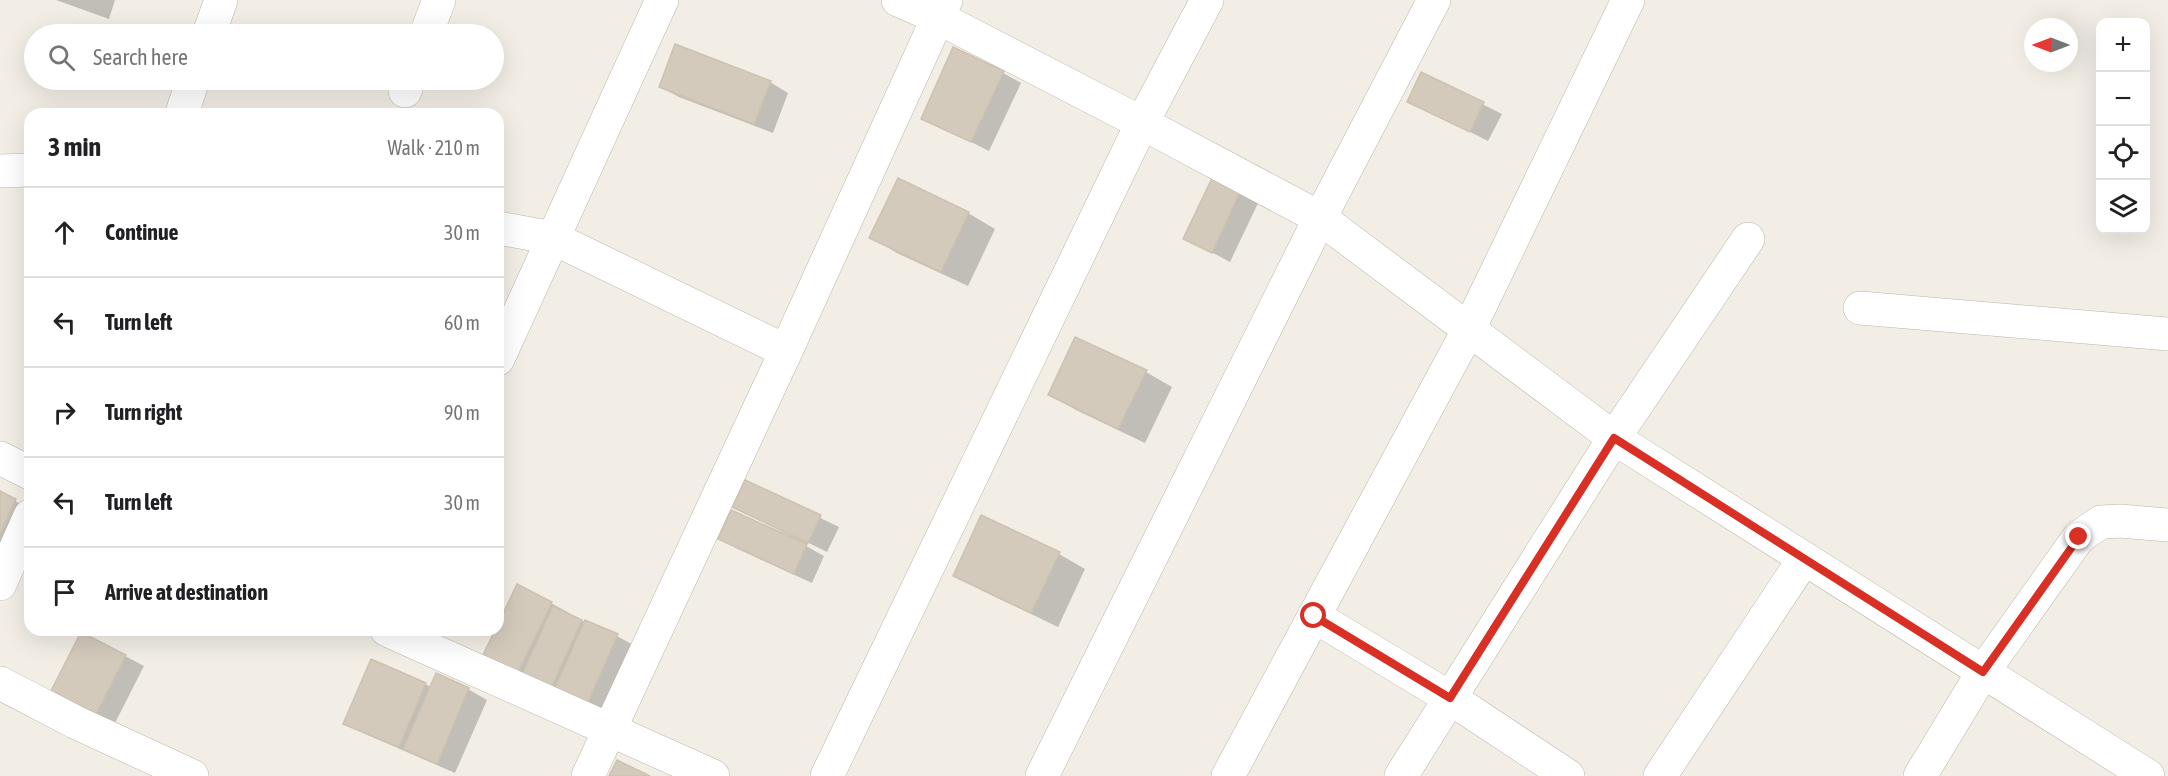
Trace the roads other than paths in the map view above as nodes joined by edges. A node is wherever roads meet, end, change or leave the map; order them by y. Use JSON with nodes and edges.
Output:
{"nodes":[{"id":1,"x":221,"y":0,"type":"edge"},
{"id":2,"x":439,"y":0,"type":"edge"},
{"id":3,"x":662,"y":0,"type":"edge"},
{"id":4,"x":898,"y":0,"type":"edge"},
{"id":5,"x":1208,"y":0,"type":"edge"},
{"id":6,"x":1434,"y":0,"type":"edge"},
{"id":7,"x":1628,"y":0,"type":"edge"},
{"id":8,"x":942,"y":9,"type":"edge"},
{"id":9,"x":213,"y":24,"type":"edge"},
{"id":10,"x":430,"y":24,"type":"edge"},
{"id":11,"x":190,"y":90,"type":"edge"},
{"id":12,"x":184,"y":108,"type":"edge"},
{"id":13,"x":1142,"y":123,"type":"junction"},
{"id":14,"x":1320,"y":218,"type":"junction"},
{"id":15,"x":504,"y":229,"type":"edge"},
{"id":16,"x":553,"y":238,"type":"junction"},
{"id":17,"x":1748,"y":239,"type":"dead end"},
{"id":18,"x":1860,"y":308,"type":"dead end"},
{"id":19,"x":1469,"y":329,"type":"junction"},
{"id":20,"x":2168,"y":334,"type":"edge"},
{"id":21,"x":504,"y":346,"type":"edge"},
{"id":22,"x":786,"y":351,"type":"junction"},
{"id":23,"x":1614,"y":438,"type":"junction"},
{"id":24,"x":0,"y":458,"type":"edge"},
{"id":25,"x":24,"y":470,"type":"edge"},
{"id":26,"x":2168,"y":525,"type":"edge"},
{"id":27,"x":24,"y":530,"type":"edge"},
{"id":28,"x":1804,"y":559,"type":"junction"},
{"id":29,"x":0,"y":584,"type":"edge"},
{"id":30,"x":1314,"y":616,"type":"junction"},
{"id":31,"x":400,"y":636,"type":"edge"},
{"id":32,"x":1983,"y":672,"type":"junction"},
{"id":33,"x":0,"y":683,"type":"edge"},
{"id":34,"x":1450,"y":698,"type":"junction"},
{"id":35,"x":610,"y":731,"type":"junction"},
{"id":36,"x":192,"y":776,"type":"edge"},
{"id":37,"x":588,"y":776,"type":"edge"},
{"id":38,"x":713,"y":776,"type":"edge"},
{"id":39,"x":827,"y":776,"type":"edge"},
{"id":40,"x":1042,"y":776,"type":"edge"},
{"id":41,"x":1228,"y":776,"type":"edge"},
{"id":42,"x":1401,"y":776,"type":"edge"},
{"id":43,"x":1568,"y":776,"type":"edge"},
{"id":44,"x":1660,"y":776,"type":"edge"},
{"id":45,"x":1920,"y":776,"type":"edge"},
{"id":46,"x":2148,"y":776,"type":"edge"}],
"edges":[{"from":1,"to":9,"type":"street"},
{"from":2,"to":10,"type":"street"},
{"from":3,"to":16,"type":"street"},
{"from":4,"to":8,"type":"street"},
{"from":5,"to":13,"type":"street"},
{"from":6,"to":14,"type":"street"},
{"from":7,"to":19,"type":"street"},
{"from":8,"to":13,"type":"street"},
{"from":8,"to":22,"type":"street"},
{"from":11,"to":12,"type":"street"},
{"from":13,"to":14,"type":"street"},
{"from":13,"to":39,"type":"street"},
{"from":14,"to":19,"type":"street"},
{"from":14,"to":40,"type":"street"},
{"from":15,"to":16,"type":"street"},
{"from":16,"to":21,"type":"street"},
{"from":16,"to":22,"type":"street"},
{"from":17,"to":23,"type":"street"},
{"from":18,"to":20,"type":"street"},
{"from":19,"to":23,"type":"street"},
{"from":19,"to":30,"type":"street"},
{"from":22,"to":35,"type":"street"},
{"from":23,"to":28,"type":"street"},
{"from":23,"to":34,"type":"street"},
{"from":24,"to":25,"type":"street"},
{"from":26,"to":32,"type":"street"},
{"from":27,"to":29,"type":"street"},
{"from":28,"to":32,"type":"street"},
{"from":28,"to":44,"type":"street"},
{"from":30,"to":34,"type":"street"},
{"from":30,"to":41,"type":"street"},
{"from":31,"to":35,"type":"street"},
{"from":32,"to":45,"type":"street"},
{"from":32,"to":46,"type":"street"},
{"from":33,"to":36,"type":"street"},
{"from":34,"to":42,"type":"street"},
{"from":34,"to":43,"type":"street"},
{"from":35,"to":37,"type":"street"},
{"from":35,"to":38,"type":"street"}]}
